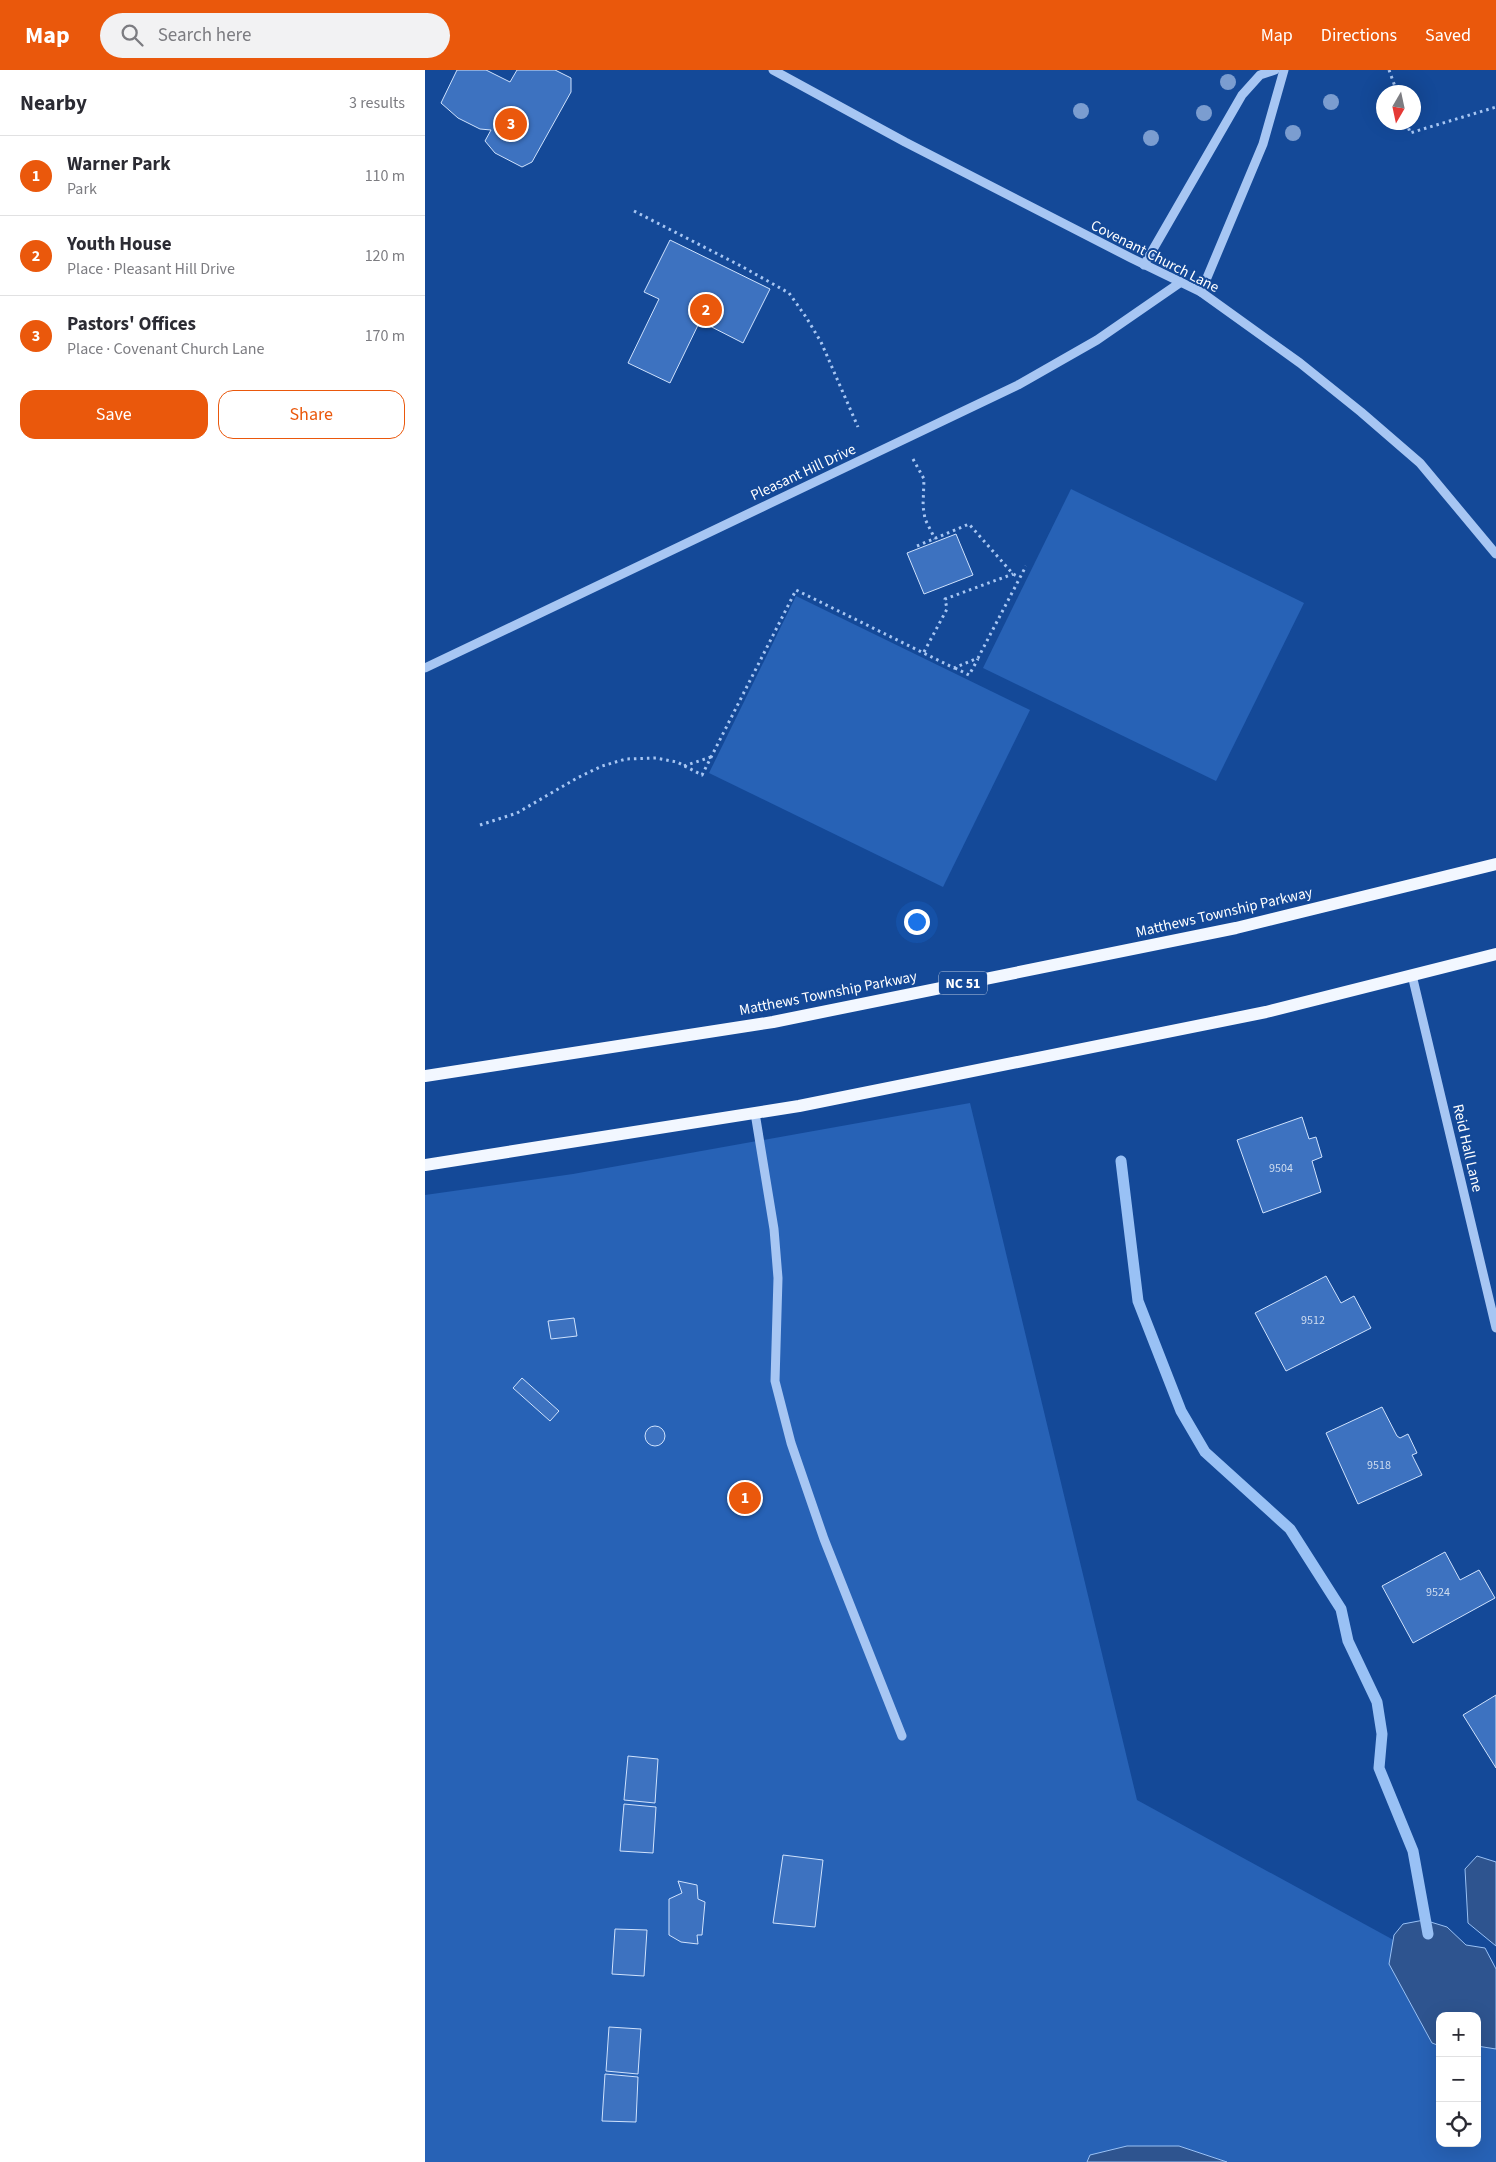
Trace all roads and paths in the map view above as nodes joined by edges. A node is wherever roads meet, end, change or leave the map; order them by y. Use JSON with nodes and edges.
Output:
{"nodes":[{"id":1,"x":773,"y":70,"type":"edge"},
{"id":2,"x":1275,"y":70,"type":"edge"},
{"id":3,"x":1284,"y":70,"type":"edge"},
{"id":4,"x":1389,"y":70,"type":"edge"},
{"id":5,"x":1394,"y":85,"type":"edge"},
{"id":6,"x":1496,"y":107,"type":"edge"},
{"id":7,"x":1409,"y":130,"type":"edge"},
{"id":8,"x":1420,"y":130,"type":"edge"},
{"id":9,"x":1421,"y":130,"type":"edge"},
{"id":10,"x":634,"y":211,"type":"dead end"},
{"id":11,"x":1144,"y":264,"type":"junction"},
{"id":12,"x":1181,"y":282,"type":"junction"},
{"id":13,"x":1201,"y":292,"type":"junction"},
{"id":14,"x":857,"y":427,"type":"dead end"},
{"id":15,"x":913,"y":459,"type":"dead end"},
{"id":16,"x":935,"y":539,"type":"junction"},
{"id":17,"x":917,"y":546,"type":"dead end"},
{"id":18,"x":1496,"y":554,"type":"edge"},
{"id":19,"x":1026,"y":566,"type":"dead end"},
{"id":20,"x":1013,"y":574,"type":"junction"},
{"id":21,"x":1019,"y":577,"type":"junction"},
{"id":22,"x":924,"y":652,"type":"junction"},
{"id":23,"x":978,"y":658,"type":"junction"},
{"id":24,"x":425,"y":668,"type":"edge"},
{"id":25,"x":955,"y":668,"type":"junction"},
{"id":26,"x":711,"y":756,"type":"junction"},
{"id":27,"x":684,"y":766,"type":"junction"},
{"id":28,"x":480,"y":825,"type":"dead end"},
{"id":29,"x":1496,"y":864,"type":"edge"},
{"id":30,"x":1496,"y":954,"type":"edge"},
{"id":31,"x":1413,"y":975,"type":"junction"},
{"id":32,"x":425,"y":1076,"type":"edge"},
{"id":33,"x":755,"y":1113,"type":"junction"},
{"id":34,"x":425,"y":1165,"type":"edge"},
{"id":35,"x":1496,"y":1328,"type":"edge"},
{"id":36,"x":903,"y":1736,"type":"dead end"}],
"edges":[{"from":1,"to":11,"type":"street","name":"Covenant Church Lane"},
{"from":2,"to":11,"type":"street"},
{"from":3,"to":13,"type":"street"},
{"from":4,"to":5,"type":"path"},
{"from":6,"to":9,"type":"path"},
{"from":7,"to":8,"type":"path"},
{"from":10,"to":14,"type":"path"},
{"from":11,"to":12,"type":"street","name":"Covenant Church Lane"},
{"from":12,"to":13,"type":"street","name":"Covenant Church Lane"},
{"from":12,"to":24,"type":"street","name":"Pleasant Hill Drive"},
{"from":13,"to":18,"type":"street","name":"Covenant Church Lane"},
{"from":15,"to":16,"type":"path"},
{"from":16,"to":17,"type":"path"},
{"from":16,"to":20,"type":"path"},
{"from":19,"to":21,"type":"path"},
{"from":20,"to":21,"type":"path"},
{"from":20,"to":22,"type":"path"},
{"from":21,"to":23,"type":"path"},
{"from":22,"to":25,"type":"path"},
{"from":22,"to":26,"type":"path"},
{"from":23,"to":25,"type":"path"},
{"from":23,"to":25,"type":"path"},
{"from":26,"to":27,"type":"path"},
{"from":26,"to":27,"type":"path"},
{"from":27,"to":28,"type":"path"},
{"from":29,"to":32,"type":"main road","name":"Matthews Township Parkway","number":"NC 51"},
{"from":30,"to":31,"type":"main road"},
{"from":31,"to":33,"type":"main road"},
{"from":31,"to":35,"type":"street","name":"Reid Hall Lane"},
{"from":33,"to":34,"type":"main road"},
{"from":33,"to":36,"type":"street"}]}
